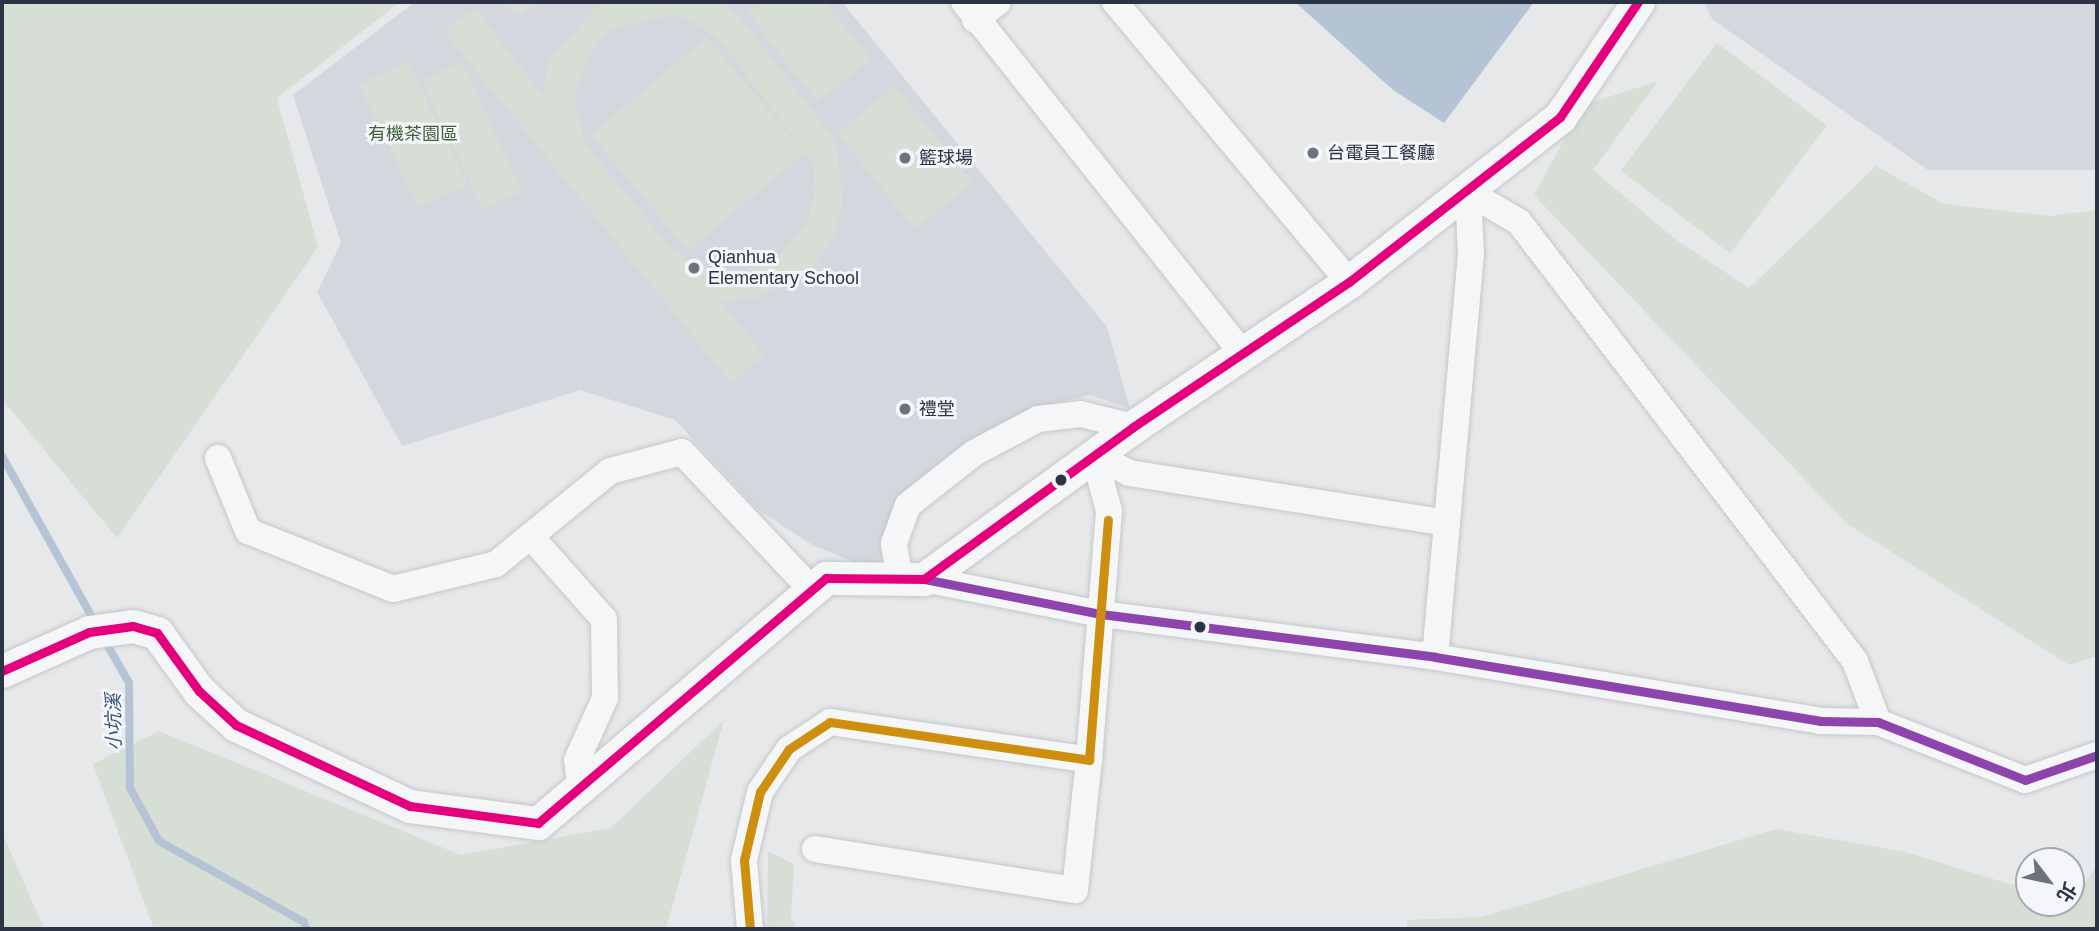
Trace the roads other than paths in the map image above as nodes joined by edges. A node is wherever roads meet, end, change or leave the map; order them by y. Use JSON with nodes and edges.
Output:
{"nodes":[{"id":1,"x":998,"y":2,"type":"edge"},
{"id":2,"x":1115,"y":2,"type":"edge"},
{"id":3,"x":1638,"y":2,"type":"edge"},
{"id":4,"x":969,"y":11,"type":"edge"},
{"id":5,"x":1468,"y":192,"type":"junction"},
{"id":6,"x":1349,"y":282,"type":"junction"},
{"id":7,"x":1241,"y":352,"type":"junction"},
{"id":8,"x":1133,"y":427,"type":"junction"},
{"id":9,"x":1094,"y":455,"type":"junction"},
{"id":10,"x":218,"y":458,"type":"dead end"},
{"id":11,"x":1447,"y":523,"type":"junction"},
{"id":12,"x":532,"y":538,"type":"junction"},
{"id":13,"x":912,"y":581,"type":"junction"},
{"id":14,"x":812,"y":590,"type":"junction"},
{"id":15,"x":1101,"y":614,"type":"junction"},
{"id":16,"x":1435,"y":657,"type":"junction"},
{"id":17,"x":2,"y":671,"type":"edge"},
{"id":18,"x":1878,"y":722,"type":"junction"},
{"id":19,"x":2097,"y":755,"type":"edge"},
{"id":20,"x":1089,"y":760,"type":"junction"},
{"id":21,"x":580,"y":792,"type":"junction"},
{"id":22,"x":815,"y":849,"type":"dead end"},
{"id":23,"x":750,"y":929,"type":"edge"}],
"edges":[{"from":1,"to":4,"type":"street"},
{"from":2,"to":6,"type":"street"},
{"from":3,"to":5,"type":"street"},
{"from":4,"to":7,"type":"street"},
{"from":5,"to":6,"type":"street"},
{"from":5,"to":11,"type":"street"},
{"from":5,"to":18,"type":"street"},
{"from":6,"to":7,"type":"street"},
{"from":7,"to":8,"type":"street"},
{"from":8,"to":9,"type":"street"},
{"from":8,"to":13,"type":"street"},
{"from":9,"to":11,"type":"street"},
{"from":9,"to":13,"type":"street"},
{"from":9,"to":15,"type":"street"},
{"from":10,"to":12,"type":"street"},
{"from":11,"to":16,"type":"street"},
{"from":12,"to":14,"type":"street"},
{"from":12,"to":21,"type":"street"},
{"from":13,"to":14,"type":"street"},
{"from":13,"to":15,"type":"street"},
{"from":14,"to":21,"type":"street"},
{"from":15,"to":16,"type":"street"},
{"from":15,"to":20,"type":"street"},
{"from":16,"to":18,"type":"street"},
{"from":17,"to":21,"type":"street"},
{"from":18,"to":19,"type":"street"},
{"from":20,"to":22,"type":"street"},
{"from":20,"to":23,"type":"street"}]}
